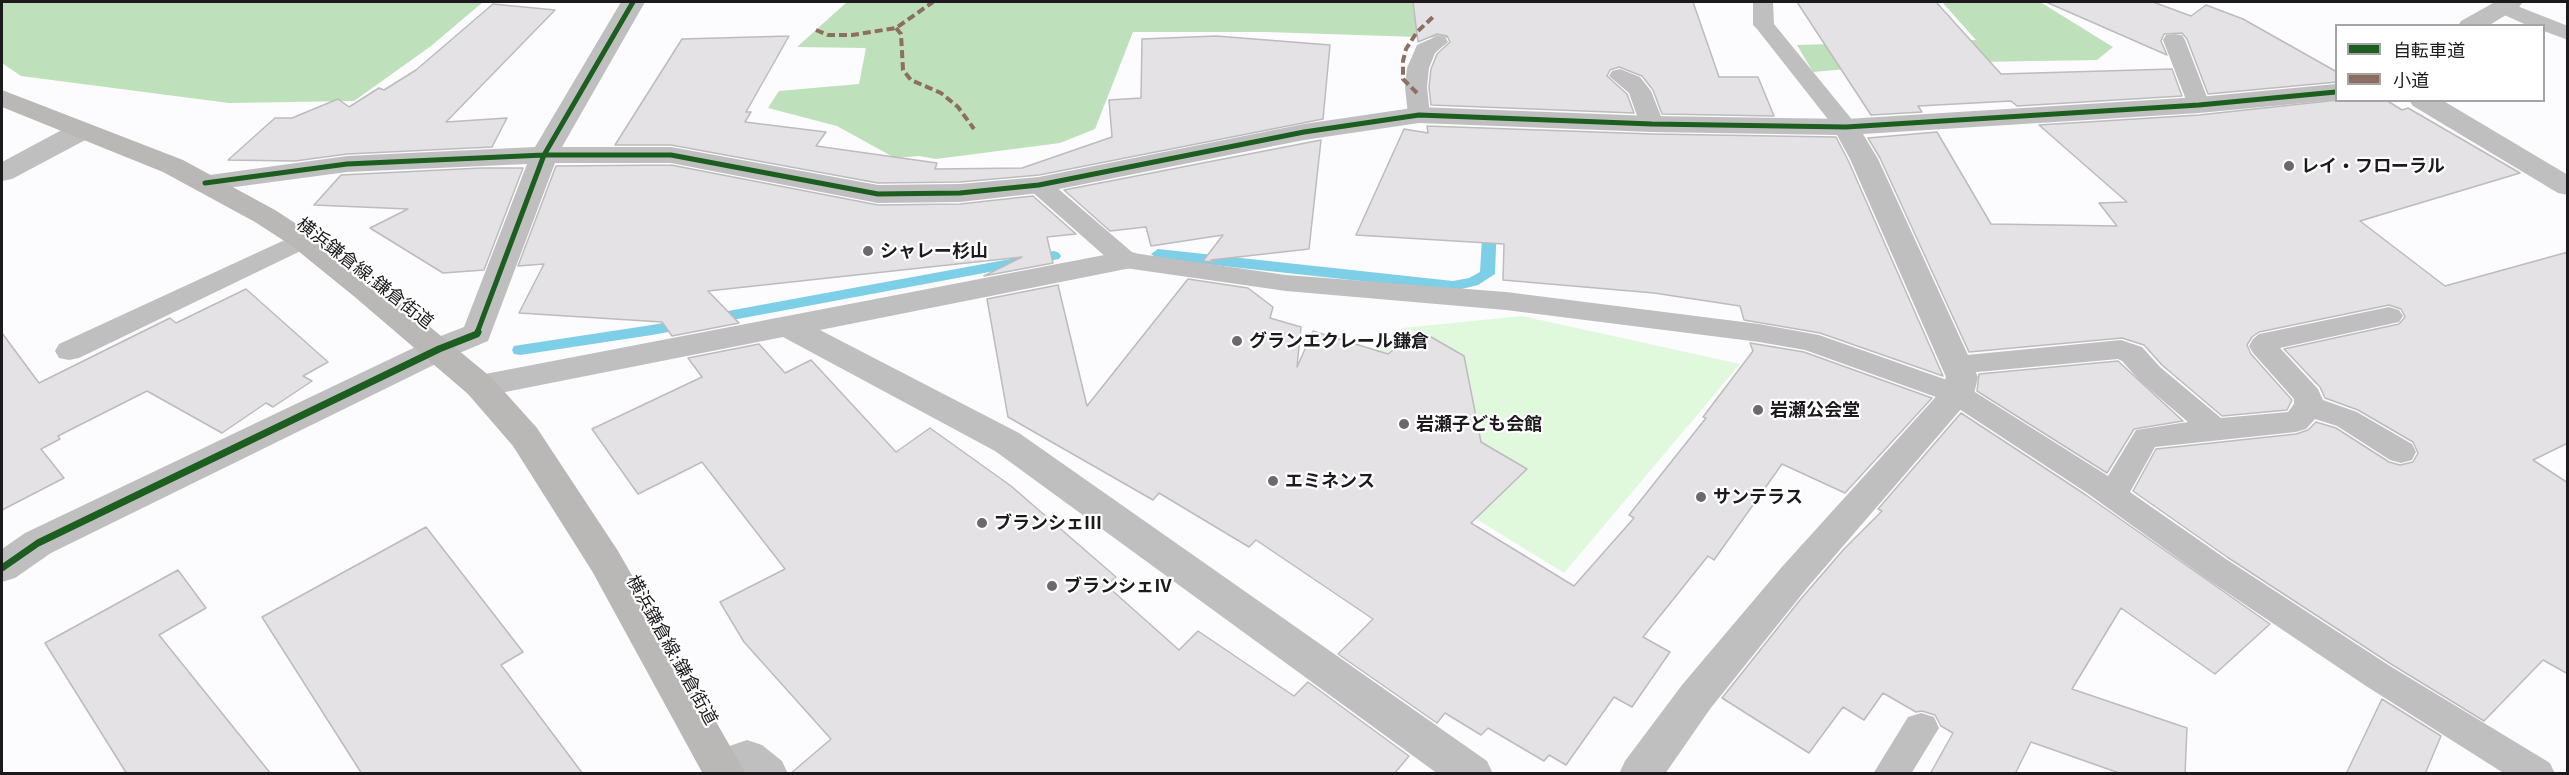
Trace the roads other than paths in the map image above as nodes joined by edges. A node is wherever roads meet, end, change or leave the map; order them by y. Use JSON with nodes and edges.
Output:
{"nodes":[{"id":1,"x":633,"y":2,"type":"edge"},
{"id":2,"x":1763,"y":2,"type":"edge"},
{"id":3,"x":2506,"y":4,"type":"edge"},
{"id":4,"x":2473,"y":24,"type":"edge"},
{"id":5,"x":2568,"y":34,"type":"edge"},
{"id":6,"x":2174,"y":40,"type":"dead end"},
{"id":7,"x":1437,"y":42,"type":"dead end"},
{"id":8,"x":1620,"y":76,"type":"dead end"},
{"id":9,"x":2335,"y":92,"type":"edge"},
{"id":10,"x":2,"y":98,"type":"edge"},
{"id":11,"x":2425,"y":102,"type":"edge"},
{"id":12,"x":2199,"y":105,"type":"junction"},
{"id":13,"x":1419,"y":115,"type":"junction"},
{"id":14,"x":1652,"y":124,"type":"junction"},
{"id":15,"x":1846,"y":127,"type":"junction"},
{"id":16,"x":81,"y":131,"type":"junction"},
{"id":17,"x":544,"y":155,"type":"junction"},
{"id":18,"x":2,"y":173,"type":"edge"},
{"id":19,"x":205,"y":183,"type":"junction"},
{"id":20,"x":1039,"y":185,"type":"junction"},
{"id":21,"x":2568,"y":187,"type":"edge"},
{"id":22,"x":302,"y":240,"type":"junction"},
{"id":23,"x":1125,"y":260,"type":"junction"},
{"id":24,"x":2389,"y":316,"type":"dead end"},
{"id":25,"x":789,"y":327,"type":"junction"},
{"id":26,"x":439,"y":350,"type":"junction"},
{"id":27,"x":69,"y":351,"type":"dead end"},
{"id":28,"x":1957,"y":379,"type":"junction"},
{"id":29,"x":480,"y":386,"type":"junction"},
{"id":30,"x":2309,"y":406,"type":"junction"},
{"id":31,"x":2215,"y":429,"type":"junction"},
{"id":32,"x":2401,"y":453,"type":"dead end"},
{"id":33,"x":2112,"y":495,"type":"junction"},
{"id":34,"x":2,"y":568,"type":"edge"},
{"id":35,"x":1921,"y":728,"type":"dead end"},
{"id":36,"x":2520,"y":769,"type":"edge"},
{"id":37,"x":723,"y":770,"type":"edge"},
{"id":38,"x":767,"y":774,"type":"edge"},
{"id":39,"x":1472,"y":774,"type":"edge"},
{"id":40,"x":1640,"y":774,"type":"edge"},
{"id":41,"x":1891,"y":774,"type":"edge"}],
"edges":[{"from":1,"to":17,"type":"street"},
{"from":2,"to":15,"type":"lane"},
{"from":3,"to":4,"type":"street"},
{"from":3,"to":5,"type":"lane"},
{"from":6,"to":12,"type":"lane"},
{"from":7,"to":13,"type":"lane"},
{"from":8,"to":14,"type":"lane"},
{"from":9,"to":12,"type":"street"},
{"from":10,"to":16,"type":"main road","name":"横浜鎌倉線;鎌倉街道"},
{"from":11,"to":21,"type":"street"},
{"from":12,"to":15,"type":"street"},
{"from":13,"to":14,"type":"street"},
{"from":13,"to":20,"type":"street"},
{"from":14,"to":15,"type":"street"},
{"from":15,"to":28,"type":"street"},
{"from":16,"to":18,"type":"street"},
{"from":16,"to":19,"type":"main road","name":"横浜鎌倉線;鎌倉街道"},
{"from":17,"to":19,"type":"street"},
{"from":17,"to":20,"type":"street"},
{"from":17,"to":26,"type":"street"},
{"from":19,"to":22,"type":"main road","name":"横浜鎌倉線;鎌倉街道"},
{"from":20,"to":23,"type":"lane"},
{"from":22,"to":26,"type":"main road","name":"横浜鎌倉線;鎌倉街道"},
{"from":22,"to":27,"type":"lane"},
{"from":23,"to":25,"type":"street"},
{"from":23,"to":28,"type":"lane"},
{"from":24,"to":30,"type":"lane"},
{"from":25,"to":29,"type":"street"},
{"from":25,"to":39,"type":"street"},
{"from":26,"to":29,"type":"main road","name":"横浜鎌倉線;鎌倉街道"},
{"from":26,"to":34,"type":"street"},
{"from":28,"to":31,"type":"lane"},
{"from":28,"to":33,"type":"lane"},
{"from":28,"to":40,"type":"street"},
{"from":29,"to":37,"type":"main road","name":"横浜鎌倉線;鎌倉街道"},
{"from":30,"to":31,"type":"lane"},
{"from":30,"to":32,"type":"lane"},
{"from":31,"to":33,"type":"lane"},
{"from":33,"to":36,"type":"lane"},
{"from":35,"to":41,"type":"lane"},
{"from":37,"to":38,"type":"street"}]}
